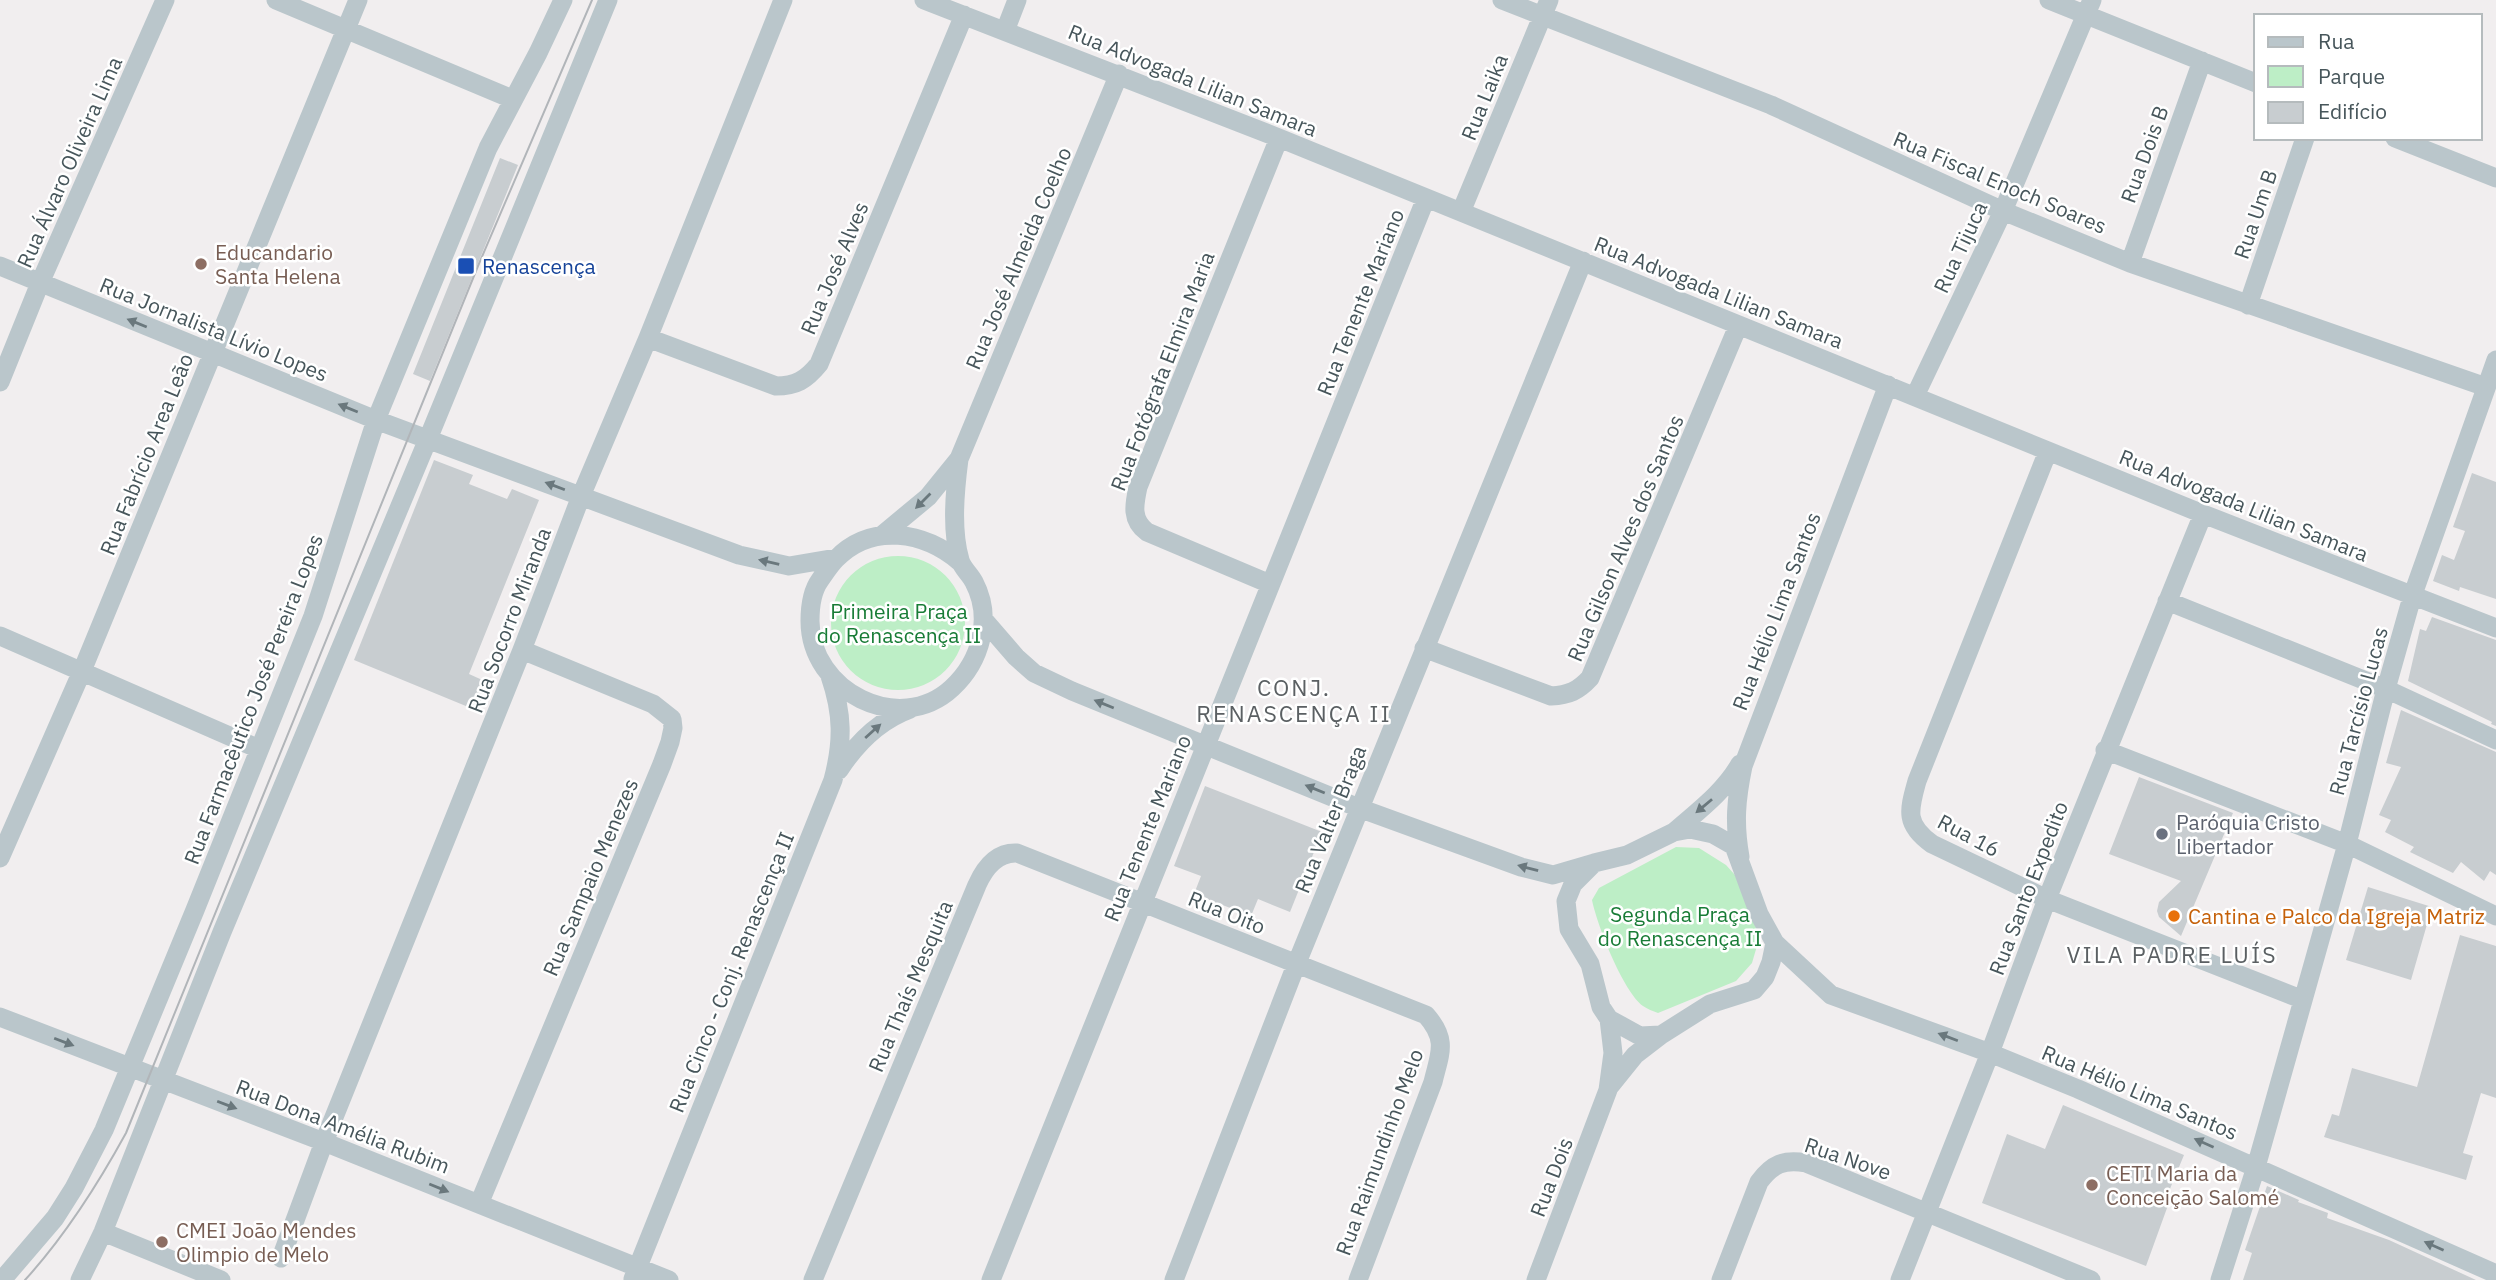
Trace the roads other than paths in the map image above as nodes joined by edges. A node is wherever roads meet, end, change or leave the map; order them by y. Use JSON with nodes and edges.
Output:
{"nodes":[{"id":1,"x":165,"y":0,"type":"edge"},
{"id":2,"x":276,"y":0,"type":"edge"},
{"id":3,"x":358,"y":0,"type":"edge"},
{"id":4,"x":563,"y":0,"type":"edge"},
{"id":5,"x":608,"y":0,"type":"edge"},
{"id":6,"x":783,"y":0,"type":"edge"},
{"id":7,"x":924,"y":0,"type":"edge"},
{"id":8,"x":1017,"y":0,"type":"edge"},
{"id":9,"x":1502,"y":0,"type":"edge"},
{"id":10,"x":2049,"y":0,"type":"edge"},
{"id":11,"x":2089,"y":7,"type":"edge"},
{"id":12,"x":1545,"y":8,"type":"edge"},
{"id":13,"x":964,"y":15,"type":"junction"},
{"id":14,"x":345,"y":27,"type":"junction"},
{"id":15,"x":1005,"y":31,"type":"junction"},
{"id":16,"x":2202,"y":61,"type":"junction"},
{"id":17,"x":1119,"y":75,"type":"junction"},
{"id":18,"x":2254,"y":82,"type":"edge"},
{"id":19,"x":512,"y":100,"type":"junction"},
{"id":20,"x":1279,"y":138,"type":"junction"},
{"id":21,"x":2304,"y":140,"type":"edge"},
{"id":22,"x":2400,"y":140,"type":"edge"},
{"id":23,"x":2496,"y":178,"type":"edge"},
{"id":24,"x":1426,"y":198,"type":"junction"},
{"id":25,"x":2003,"y":211,"type":"junction"},
{"id":26,"x":1461,"y":212,"type":"junction"},
{"id":27,"x":1583,"y":261,"type":"junction"},
{"id":28,"x":2130,"y":263,"type":"junction"},
{"id":29,"x":0,"y":266,"type":"edge"},
{"id":30,"x":40,"y":283,"type":"junction"},
{"id":31,"x":2248,"y":305,"type":"junction"},
{"id":32,"x":1738,"y":326,"type":"junction"},
{"id":33,"x":648,"y":338,"type":"junction"},
{"id":34,"x":212,"y":354,"type":"junction"},
{"id":35,"x":2496,"y":360,"type":"edge"},
{"id":36,"x":0,"y":382,"type":"edge"},
{"id":37,"x":1888,"y":385,"type":"junction"},
{"id":38,"x":2489,"y":393,"type":"edge"},
{"id":39,"x":1915,"y":396,"type":"junction"},
{"id":40,"x":376,"y":420,"type":"junction"},
{"id":41,"x":420,"y":436,"type":"junction"},
{"id":42,"x":2048,"y":451,"type":"junction"},
{"id":43,"x":959,"y":460,"type":"junction"},
{"id":44,"x":581,"y":496,"type":"junction"},
{"id":45,"x":2203,"y":514,"type":"junction"},
{"id":46,"x":881,"y":536,"type":"junction"},
{"id":47,"x":836,"y":558,"type":"junction"},
{"id":48,"x":960,"y":562,"type":"junction"},
{"id":49,"x":1270,"y":584,"type":"junction"},
{"id":50,"x":2412,"y":597,"type":"junction"},
{"id":51,"x":2167,"y":601,"type":"junction"},
{"id":52,"x":984,"y":620,"type":"junction"},
{"id":53,"x":2496,"y":628,"type":"edge"},
{"id":54,"x":0,"y":636,"type":"edge"},
{"id":55,"x":1424,"y":648,"type":"junction"},
{"id":56,"x":522,"y":650,"type":"junction"},
{"id":57,"x":82,"y":671,"type":"junction"},
{"id":58,"x":830,"y":676,"type":"junction"},
{"id":59,"x":2386,"y":689,"type":"junction"},
{"id":60,"x":929,"y":702,"type":"junction"},
{"id":61,"x":1753,"y":735,"type":"junction"},
{"id":62,"x":2496,"y":740,"type":"edge"},
{"id":63,"x":1205,"y":744,"type":"junction"},
{"id":64,"x":259,"y":749,"type":"junction"},
{"id":65,"x":2105,"y":750,"type":"junction"},
{"id":66,"x":833,"y":780,"type":"junction"},
{"id":67,"x":1359,"y":808,"type":"junction"},
{"id":68,"x":1674,"y":831,"type":"junction"},
{"id":69,"x":2347,"y":844,"type":"junction"},
{"id":70,"x":0,"y":858,"type":"edge"},
{"id":71,"x":1740,"y":859,"type":"junction"},
{"id":72,"x":1594,"y":863,"type":"junction"},
{"id":73,"x":2047,"y":899,"type":"junction"},
{"id":74,"x":1142,"y":903,"type":"junction"},
{"id":75,"x":2496,"y":916,"type":"edge"},
{"id":76,"x":1775,"y":943,"type":"junction"},
{"id":77,"x":1296,"y":965,"type":"junction"},
{"id":78,"x":2301,"y":999,"type":"junction"},
{"id":79,"x":0,"y":1017,"type":"edge"},
{"id":80,"x":1609,"y":1019,"type":"junction"},
{"id":81,"x":1661,"y":1035,"type":"junction"},
{"id":82,"x":1990,"y":1053,"type":"junction"},
{"id":83,"x":130,"y":1068,"type":"junction"},
{"id":84,"x":163,"y":1081,"type":"junction"},
{"id":85,"x":1608,"y":1090,"type":"junction"},
{"id":86,"x":324,"y":1142,"type":"junction"},
{"id":87,"x":2256,"y":1167,"type":"junction"},
{"id":88,"x":480,"y":1204,"type":"junction"},
{"id":89,"x":1927,"y":1212,"type":"junction"},
{"id":90,"x":103,"y":1232,"type":"junction"},
{"id":91,"x":281,"y":1258,"type":"dead end"},
{"id":92,"x":634,"y":1274,"type":"edge"},
{"id":93,"x":2496,"y":1274,"type":"edge"},
{"id":94,"x":2,"y":1280,"type":"edge"},
{"id":95,"x":80,"y":1280,"type":"edge"},
{"id":96,"x":221,"y":1280,"type":"edge"},
{"id":97,"x":669,"y":1280,"type":"edge"},
{"id":98,"x":813,"y":1280,"type":"edge"},
{"id":99,"x":991,"y":1280,"type":"edge"},
{"id":100,"x":1174,"y":1280,"type":"edge"},
{"id":101,"x":1357,"y":1280,"type":"edge"},
{"id":102,"x":1536,"y":1280,"type":"edge"},
{"id":103,"x":1721,"y":1280,"type":"edge"},
{"id":104,"x":1900,"y":1280,"type":"edge"},
{"id":105,"x":2091,"y":1280,"type":"edge"},
{"id":106,"x":2220,"y":1280,"type":"edge"}],
"edges":[{"from":1,"to":30,"type":"street","name":"Rua Álvaro Oliveira Lima"},
{"from":2,"to":14,"type":"street"},
{"from":3,"to":14,"type":"street","name":"Rua Fabrício Area Leão"},
{"from":4,"to":19,"type":"street","name":"Rua Farmacêutico José Pereira Lopes"},
{"from":5,"to":41,"type":"street"},
{"from":6,"to":33,"type":"street","name":"Rua Socorro Miranda"},
{"from":7,"to":13,"type":"street","name":"Rua Advogada Lilian Samara"},
{"from":8,"to":15,"type":"street"},
{"from":9,"to":12,"type":"street","name":"Rua Fiscal Enoch Soares"},
{"from":10,"to":11,"type":"street"},
{"from":11,"to":16,"type":"street"},
{"from":11,"to":25,"type":"street","name":"Rua Tijuca"},
{"from":12,"to":25,"type":"street","name":"Rua Fiscal Enoch Soares"},
{"from":12,"to":26,"type":"street","name":"Rua Laika"},
{"from":13,"to":15,"type":"street","name":"Rua Advogada Lilian Samara"},
{"from":13,"to":33,"type":"street","name":"Rua José Alves"},
{"from":14,"to":19,"type":"street"},
{"from":14,"to":34,"type":"street","name":"Rua Fabrício Area Leão"},
{"from":15,"to":17,"type":"street","name":"Rua Advogada Lilian Samara"},
{"from":16,"to":18,"type":"street"},
{"from":16,"to":28,"type":"street","name":"Rua Dois B"},
{"from":17,"to":20,"type":"street","name":"Rua Advogada Lilian Samara"},
{"from":17,"to":43,"type":"street","name":"Rua José Almeida Coelho"},
{"from":19,"to":40,"type":"street","name":"Rua Farmacêutico José Pereira Lopes"},
{"from":20,"to":24,"type":"street","name":"Rua Advogada Lilian Samara"},
{"from":20,"to":49,"type":"street","name":"Rua Fotógrafa Elmira Maria"},
{"from":21,"to":31,"type":"street","name":"Rua Um B"},
{"from":22,"to":23,"type":"street"},
{"from":24,"to":26,"type":"street","name":"Rua Advogada Lilian Samara"},
{"from":24,"to":49,"type":"street","name":"Rua Tenente Mariano"},
{"from":25,"to":28,"type":"street","name":"Rua Fiscal Enoch Soares"},
{"from":25,"to":39,"type":"street","name":"Rua Tijuca"},
{"from":26,"to":27,"type":"street","name":"Rua Advogada Lilian Samara"},
{"from":27,"to":32,"type":"street","name":"Rua Advogada Lilian Samara"},
{"from":27,"to":55,"type":"street","name":"Rua Valter Braga"},
{"from":28,"to":31,"type":"street","name":"Rua Fiscal Enoch Soares"},
{"from":29,"to":30,"type":"street","name":"Rua Jornalista Lívio Lopes"},
{"from":34,"to":30,"type":"street","name":"Rua Jornalista Lívio Lopes","one_way":true},
{"from":30,"to":36,"type":"street","name":"Rua Álvaro Oliveira Lima"},
{"from":31,"to":38,"type":"street","name":"Rua Fiscal Enoch Soares"},
{"from":32,"to":37,"type":"street","name":"Rua Advogada Lilian Samara"},
{"from":32,"to":55,"type":"street","name":"Rua Gilson Alves dos Santos"},
{"from":33,"to":44,"type":"street","name":"Rua Socorro Miranda"},
{"from":40,"to":34,"type":"street","name":"Rua Jornalista Lívio Lopes","one_way":true},
{"from":34,"to":57,"type":"street","name":"Rua Fabrício Area Leão"},
{"from":35,"to":38,"type":"street","name":"Rua Tarcísio Lucas"},
{"from":37,"to":39,"type":"street","name":"Rua Advogada Lilian Samara"},
{"from":37,"to":61,"type":"street","name":"Rua Hélio Lima Santos"},
{"from":38,"to":50,"type":"street","name":"Rua Tarcísio Lucas"},
{"from":39,"to":42,"type":"street","name":"Rua Advogada Lilian Samara"},
{"from":40,"to":41,"type":"street","name":"Rua Jornalista Lívio Lopes"},
{"from":40,"to":64,"type":"street","name":"Rua Farmacêutico José Pereira Lopes"},
{"from":44,"to":41,"type":"street","one_way":true},
{"from":41,"to":84,"type":"street"},
{"from":42,"to":45,"type":"street","name":"Rua Advogada Lilian Samara"},
{"from":42,"to":73,"type":"street","name":"Rua 16"},
{"from":43,"to":46,"type":"street","one_way":true},
{"from":43,"to":48,"type":"street"},
{"from":47,"to":44,"type":"street","one_way":true},
{"from":44,"to":56,"type":"street","name":"Rua Socorro Miranda"},
{"from":45,"to":50,"type":"street","name":"Rua Advogada Lilian Samara"},
{"from":45,"to":51,"type":"street","name":"Rua Santo Expedito"},
{"from":46,"to":47,"type":"street"},
{"from":46,"to":48,"type":"street"},
{"from":47,"to":58,"type":"street"},
{"from":48,"to":52,"type":"street"},
{"from":49,"to":63,"type":"street","name":"Rua Tenente Mariano"},
{"from":50,"to":53,"type":"street","name":"Rua Advogada Lilian Samara"},
{"from":50,"to":59,"type":"street","name":"Rua Tarcísio Lucas"},
{"from":51,"to":59,"type":"street"},
{"from":51,"to":65,"type":"street","name":"Rua Santo Expedito"},
{"from":52,"to":60,"type":"street"},
{"from":63,"to":52,"type":"street","one_way":true},
{"from":54,"to":57,"type":"street"},
{"from":55,"to":67,"type":"street","name":"Rua Valter Braga"},
{"from":56,"to":86,"type":"street","name":"Rua Socorro Miranda"},
{"from":56,"to":88,"type":"street","name":"Rua Sampaio Menezes"},
{"from":57,"to":64,"type":"street"},
{"from":57,"to":70,"type":"street","name":"Rua Fabrício Area Leão"},
{"from":58,"to":60,"type":"street"},
{"from":58,"to":66,"type":"street","name":"Rua Cinco - Conj. Renascença II"},
{"from":59,"to":62,"type":"street"},
{"from":59,"to":69,"type":"street","name":"Rua Tarcísio Lucas"},
{"from":66,"to":60,"type":"street","one_way":true},
{"from":61,"to":68,"type":"street","one_way":true},
{"from":61,"to":71,"type":"street","name":"Rua Hélio Lima Santos"},
{"from":67,"to":63,"type":"street","one_way":true},
{"from":63,"to":74,"type":"street","name":"Rua Tenente Mariano"},
{"from":64,"to":83,"type":"street","name":"Rua Farmacêutico José Pereira Lopes"},
{"from":65,"to":69,"type":"street"},
{"from":65,"to":73,"type":"street","name":"Rua Santo Expedito"},
{"from":66,"to":92,"type":"street","name":"Rua Cinco - Conj. Renascença II"},
{"from":72,"to":67,"type":"street","one_way":true},
{"from":67,"to":77,"type":"street","name":"Rua Valter Braga"},
{"from":68,"to":71,"type":"street"},
{"from":68,"to":72,"type":"street"},
{"from":69,"to":75,"type":"street"},
{"from":69,"to":78,"type":"street","name":"Rua Tarcísio Lucas"},
{"from":71,"to":76,"type":"street"},
{"from":72,"to":80,"type":"street"},
{"from":73,"to":78,"type":"street","name":"Rua 16"},
{"from":73,"to":82,"type":"street","name":"Rua Santo Expedito"},
{"from":74,"to":77,"type":"street","name":"Rua Oito"},
{"from":74,"to":98,"type":"street","name":"Rua Thaís Mesquita"},
{"from":74,"to":99,"type":"street","name":"Rua Tenente Mariano"},
{"from":76,"to":81,"type":"street"},
{"from":82,"to":76,"type":"street","name":"Rua Hélio Lima Santos","one_way":true},
{"from":77,"to":100,"type":"street","name":"Rua Valter Braga"},
{"from":77,"to":101,"type":"street","name":"Rua Raimundinho Melo"},
{"from":78,"to":87,"type":"street","name":"Rua Tarcísio Lucas"},
{"from":79,"to":83,"type":"street","name":"Rua Dona Amélia Rubim","one_way":true},
{"from":80,"to":81,"type":"street"},
{"from":80,"to":85,"type":"street"},
{"from":81,"to":85,"type":"street"},
{"from":87,"to":82,"type":"street","name":"Rua Hélio Lima Santos","one_way":true},
{"from":82,"to":89,"type":"street","name":"Rua Santo Expedito"},
{"from":83,"to":84,"type":"street","name":"Rua Dona Amélia Rubim"},
{"from":83,"to":94,"type":"street","name":"Rua Farmacêutico José Pereira Lopes"},
{"from":84,"to":86,"type":"street","name":"Rua Dona Amélia Rubim","one_way":true},
{"from":84,"to":90,"type":"street"},
{"from":85,"to":102,"type":"street","name":"Rua Dois"},
{"from":86,"to":88,"type":"street","name":"Rua Dona Amélia Rubim","one_way":true},
{"from":86,"to":91,"type":"street","name":"Rua Socorro Miranda"},
{"from":93,"to":87,"type":"street","name":"Rua Hélio Lima Santos","one_way":true},
{"from":87,"to":106,"type":"street","name":"Rua Tarcísio Lucas"},
{"from":88,"to":92,"type":"street","name":"Rua Dona Amélia Rubim"},
{"from":89,"to":103,"type":"street","name":"Rua Nove"},
{"from":89,"to":104,"type":"street","name":"Rua Santo Expedito"},
{"from":89,"to":105,"type":"street","name":"Rua Nove"},
{"from":90,"to":95,"type":"street"},
{"from":90,"to":96,"type":"street"},
{"from":92,"to":97,"type":"street","name":"Rua Dona Amélia Rubim"}]}
